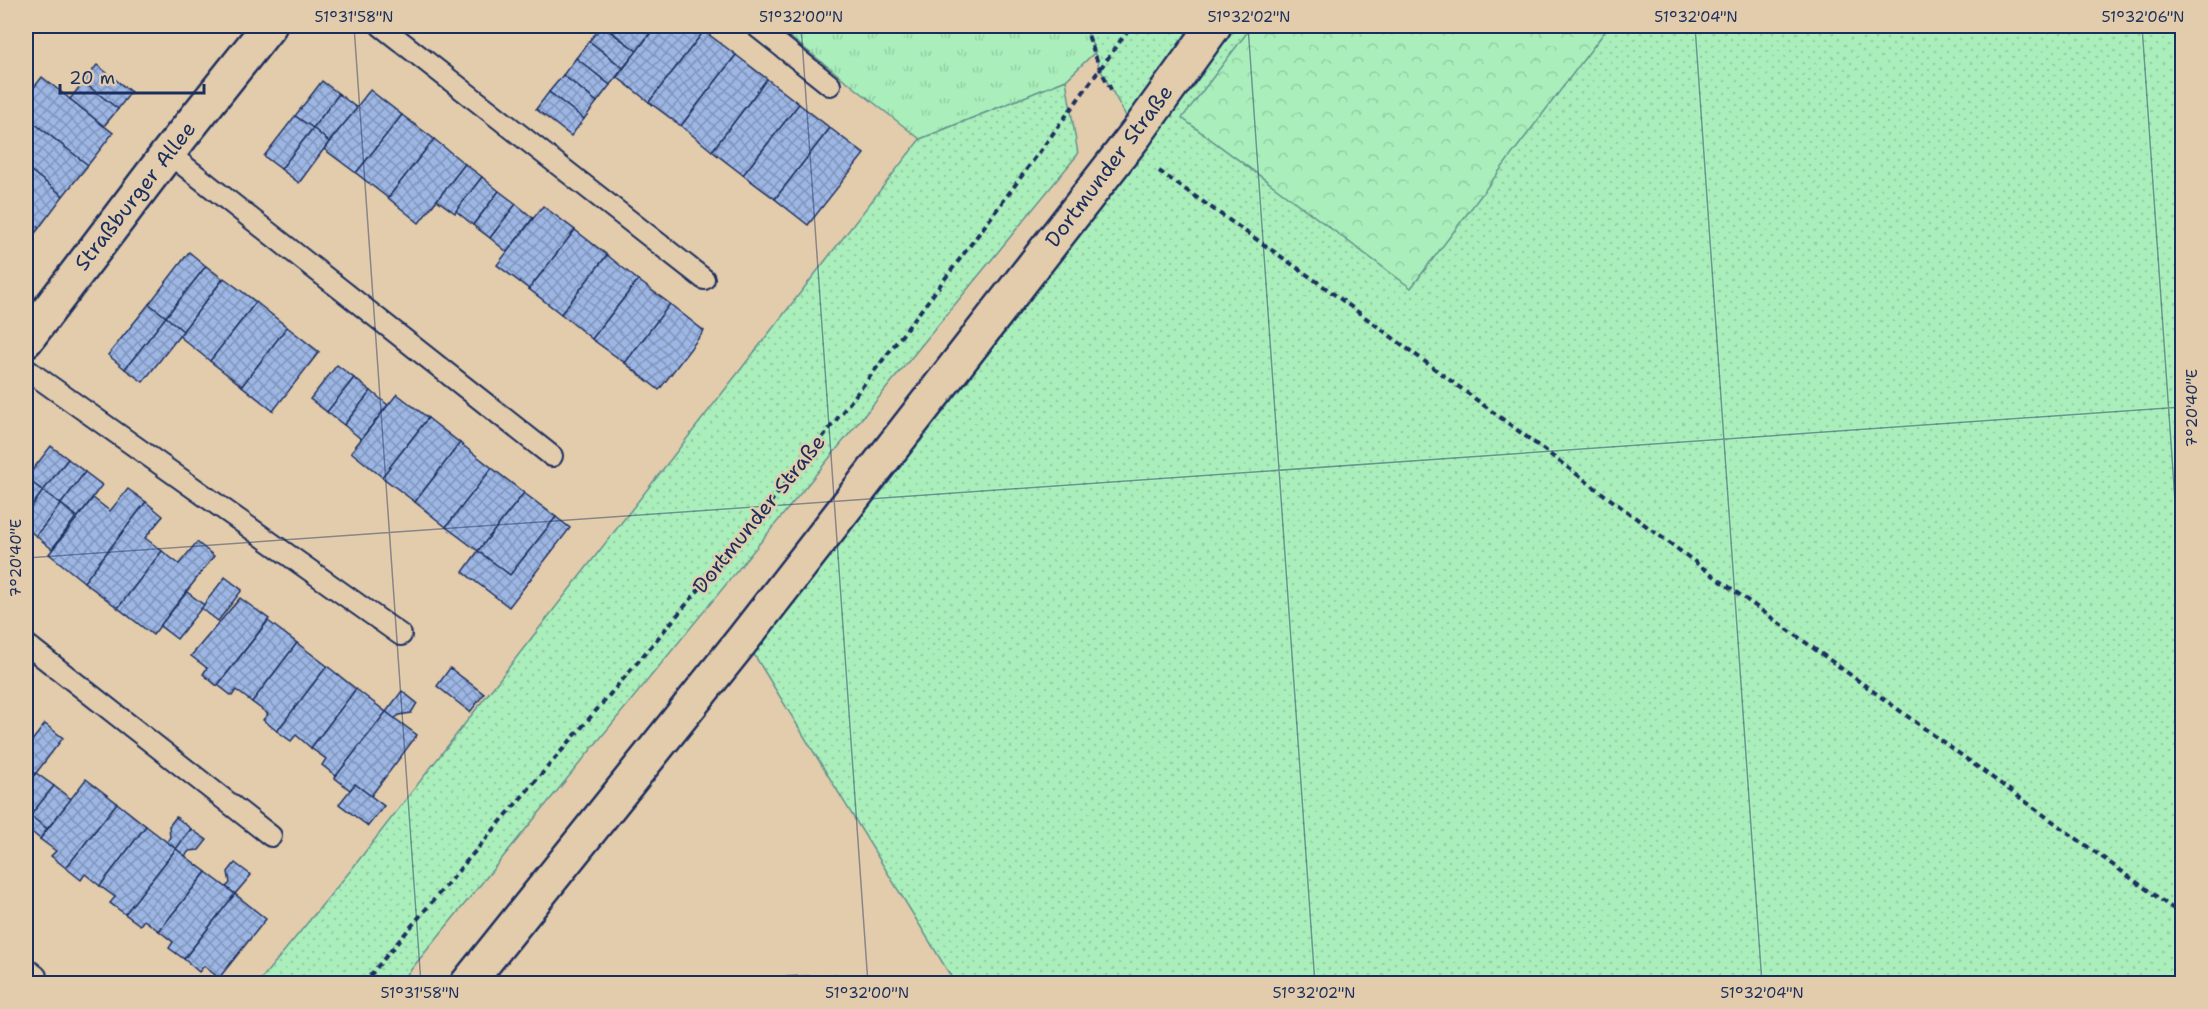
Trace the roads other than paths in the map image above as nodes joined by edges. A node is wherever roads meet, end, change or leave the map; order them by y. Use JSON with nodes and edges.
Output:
{"nodes":[{"id":1,"x":269,"y":26,"type":"edge"},
{"id":2,"x":381,"y":26,"type":"edge"},
{"id":3,"x":756,"y":26,"type":"edge"},
{"id":4,"x":1214,"y":26,"type":"edge"},
{"id":5,"x":830,"y":85,"type":"dead end"},
{"id":6,"x":168,"y":153,"type":"junction"},
{"id":7,"x":704,"y":279,"type":"dead end"},
{"id":8,"x":26,"y":340,"type":"edge"},
{"id":9,"x":26,"y":369,"type":"edge"},
{"id":10,"x":552,"y":456,"type":"dead end"},
{"id":11,"x":401,"y":635,"type":"dead end"},
{"id":12,"x":26,"y":644,"type":"edge"},
{"id":13,"x":271,"y":836,"type":"dead end"},
{"id":14,"x":467,"y":984,"type":"edge"}],
"edges":[{"from":1,"to":6,"type":"main road","name":"Straßburger Allee"},
{"from":2,"to":7,"type":"lane"},
{"from":3,"to":5,"type":"lane"},
{"from":4,"to":14,"type":"main road","name":"Dortmunder Straße"},
{"from":6,"to":8,"type":"main road","name":"Straßburger Allee"},
{"from":6,"to":10,"type":"lane"},
{"from":9,"to":11,"type":"lane"},
{"from":12,"to":13,"type":"lane"}]}
